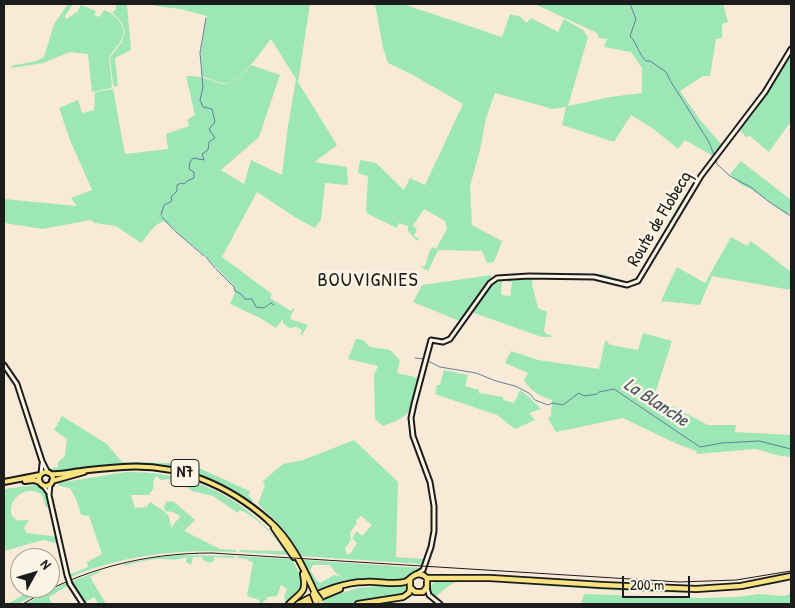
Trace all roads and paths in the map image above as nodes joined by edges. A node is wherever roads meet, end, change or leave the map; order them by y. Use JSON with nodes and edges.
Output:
{"nodes":[{"id":1,"x":791,"y":49,"type":"edge"},
{"id":2,"x":4,"y":365,"type":"edge"},
{"id":3,"x":42,"y":461,"type":"junction"},
{"id":4,"x":88,"y":470,"type":"junction"},
{"id":5,"x":49,"y":474,"type":"junction"},
{"id":6,"x":41,"y":475,"type":"junction"},
{"id":7,"x":10,"y":481,"type":"junction"},
{"id":8,"x":4,"y":482,"type":"edge"},
{"id":9,"x":51,"y":483,"type":"junction"},
{"id":10,"x":42,"y":484,"type":"junction"},
{"id":11,"x":49,"y":495,"type":"junction"},
{"id":12,"x":269,"y":521,"type":"junction"},
{"id":13,"x":423,"y":570,"type":"junction"},
{"id":14,"x":303,"y":574,"type":"junction"},
{"id":15,"x":418,"y":574,"type":"junction"},
{"id":16,"x":791,"y":576,"type":"edge"},
{"id":17,"x":426,"y":577,"type":"junction"},
{"id":18,"x":445,"y":578,"type":"junction"},
{"id":19,"x":410,"y":579,"type":"junction"},
{"id":20,"x":410,"y":588,"type":"junction"},
{"id":21,"x":426,"y":589,"type":"junction"},
{"id":22,"x":415,"y":592,"type":"junction"},
{"id":23,"x":314,"y":594,"type":"junction"},
{"id":24,"x":319,"y":603,"type":"edge"},
{"id":25,"x":83,"y":604,"type":"edge"},
{"id":26,"x":289,"y":604,"type":"edge"},
{"id":27,"x":298,"y":604,"type":"edge"},
{"id":28,"x":304,"y":604,"type":"edge"},
{"id":29,"x":358,"y":604,"type":"edge"},
{"id":30,"x":369,"y":604,"type":"edge"},
{"id":31,"x":440,"y":604,"type":"edge"}],
"edges":[{"from":1,"to":13,"type":"street","name":"Route de Flobecq"},
{"from":2,"to":3,"type":"street"},
{"from":3,"to":5,"type":"street"},
{"from":3,"to":6,"type":"street"},
{"from":4,"to":5,"type":"main road"},
{"from":4,"to":9,"type":"main road","number":"N7"},
{"from":4,"to":12,"type":"main road","number":"N7"},
{"from":5,"to":6,"type":"main road"},
{"from":5,"to":9,"type":"main road"},
{"from":6,"to":7,"type":"main road"},
{"from":6,"to":10,"type":"main road"},
{"from":7,"to":8,"type":"main road"},
{"from":7,"to":10,"type":"main road"},
{"from":9,"to":10,"type":"main road"},
{"from":9,"to":11,"type":"street"},
{"from":10,"to":11,"type":"street"},
{"from":11,"to":25,"type":"street","bridge":true},
{"from":12,"to":14,"type":"highway","number":"N7"},
{"from":12,"to":23,"type":"highway"},
{"from":13,"to":15,"type":"street"},
{"from":13,"to":17,"type":"street"},
{"from":14,"to":23,"type":"highway","number":"N7"},
{"from":14,"to":26,"type":"highway"},
{"from":15,"to":17,"type":"highway"},
{"from":15,"to":19,"type":"highway"},
{"from":16,"to":18,"type":"highway"},
{"from":17,"to":18,"type":"highway"},
{"from":17,"to":21,"type":"highway"},
{"from":18,"to":21,"type":"highway"},
{"from":19,"to":20,"type":"highway"},
{"from":19,"to":27,"type":"highway"},
{"from":20,"to":22,"type":"highway"},
{"from":20,"to":28,"type":"highway"},
{"from":20,"to":29,"type":"highway"},
{"from":21,"to":22,"type":"highway"},
{"from":21,"to":31,"type":"street"},
{"from":22,"to":30,"type":"highway"},
{"from":23,"to":24,"type":"highway","number":"N7","bridge":true}]}
